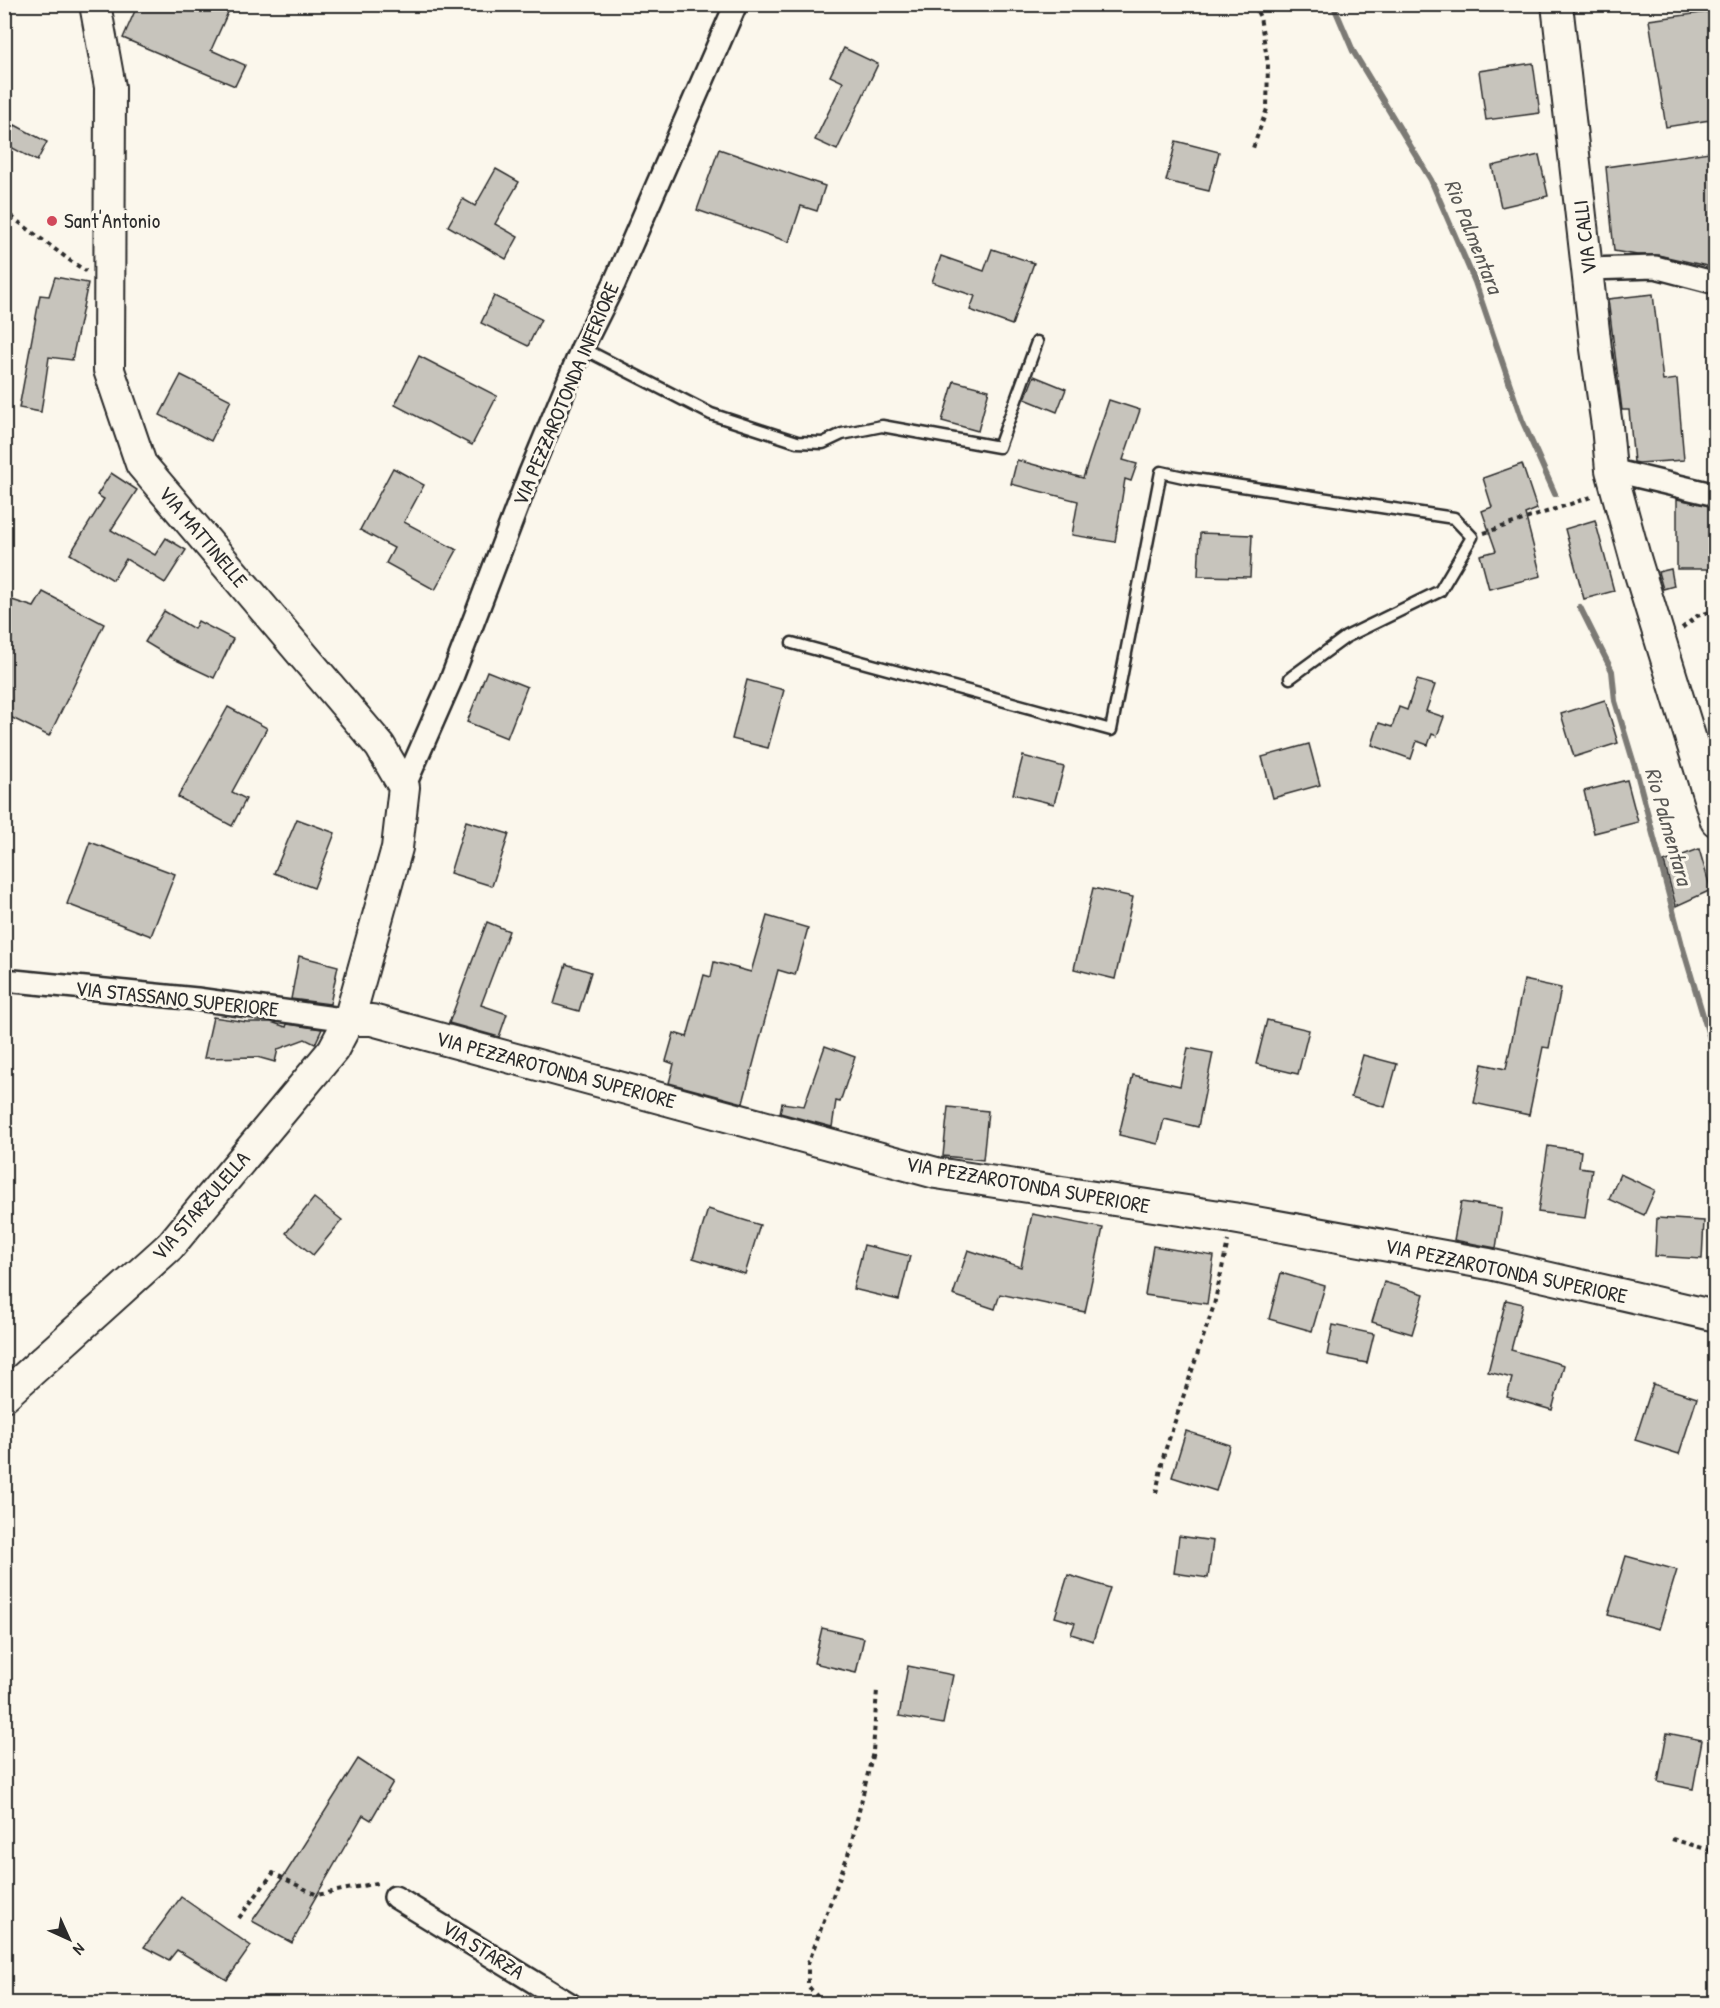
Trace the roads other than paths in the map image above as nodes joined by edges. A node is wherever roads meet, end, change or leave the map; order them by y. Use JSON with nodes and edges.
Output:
{"nodes":[{"id":1,"x":95,"y":4,"type":"edge"},
{"id":2,"x":736,"y":4,"type":"edge"},
{"id":3,"x":1557,"y":4,"type":"edge"},
{"id":4,"x":1588,"y":269,"type":"junction"},
{"id":5,"x":1716,"y":283,"type":"edge"},
{"id":6,"x":1036,"y":342,"type":"dead end"},
{"id":7,"x":582,"y":348,"type":"junction"},
{"id":8,"x":1613,"y":479,"type":"junction"},
{"id":9,"x":1716,"y":495,"type":"edge"},
{"id":10,"x":792,"y":643,"type":"dead end"},
{"id":11,"x":1290,"y":678,"type":"dead end"},
{"id":12,"x":404,"y":787,"type":"junction"},
{"id":13,"x":1716,"y":821,"type":"edge"},
{"id":14,"x":4,"y":980,"type":"edge"},
{"id":15,"x":349,"y":1020,"type":"junction"},
{"id":16,"x":1716,"y":1316,"type":"edge"},
{"id":17,"x":4,"y":1396,"type":"edge"},
{"id":18,"x":395,"y":1897,"type":"road end"},
{"id":19,"x":570,"y":2004,"type":"edge"}],
"edges":[{"from":1,"to":12,"type":"street","name":"VIA MATTINELLE"},
{"from":2,"to":7,"type":"street","name":"VIA PEZZAROTONDA INFERIORE"},
{"from":3,"to":4,"type":"street","name":"VIA CALLI"},
{"from":4,"to":5,"type":"street"},
{"from":4,"to":8,"type":"street","name":"VIA CALLI"},
{"from":6,"to":7,"type":"lane"},
{"from":7,"to":12,"type":"street","name":"VIA PEZZAROTONDA INFERIORE"},
{"from":8,"to":9,"type":"street"},
{"from":8,"to":13,"type":"street","name":"VIA CALLI"},
{"from":10,"to":11,"type":"lane"},
{"from":12,"to":15,"type":"street"},
{"from":14,"to":15,"type":"street","name":"VIA STASSANO SUPERIORE"},
{"from":15,"to":16,"type":"street","name":"VIA PEZZAROTONDA SUPERIORE"},
{"from":15,"to":17,"type":"street","name":"VIA STARZULELLA"},
{"from":18,"to":19,"type":"street","name":"VIA STARZA"}]}
